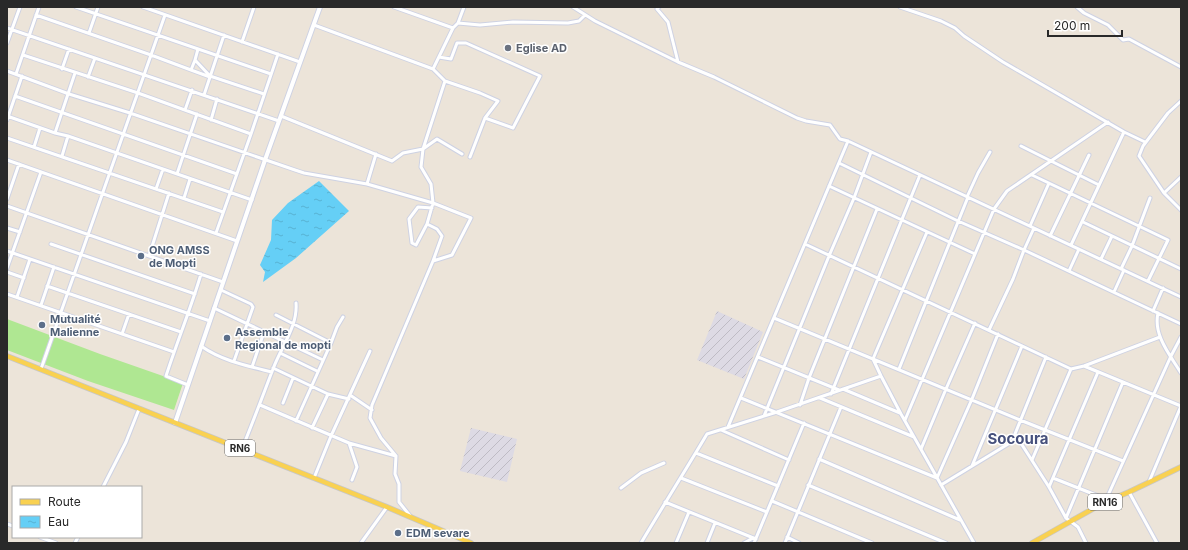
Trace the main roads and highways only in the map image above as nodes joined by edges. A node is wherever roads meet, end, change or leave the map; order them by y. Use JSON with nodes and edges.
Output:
{"nodes":[{"id":1,"x":7,"y":356,"type":"edge"},
{"id":2,"x":1181,"y":467,"type":"edge"},
{"id":3,"x":471,"y":543,"type":"edge"},
{"id":4,"x":1032,"y":543,"type":"edge"}],
"edges":[{"from":1,"to":3,"type":"main road","number":"RN6"},
{"from":2,"to":4,"type":"main road","number":"RN16"}]}
